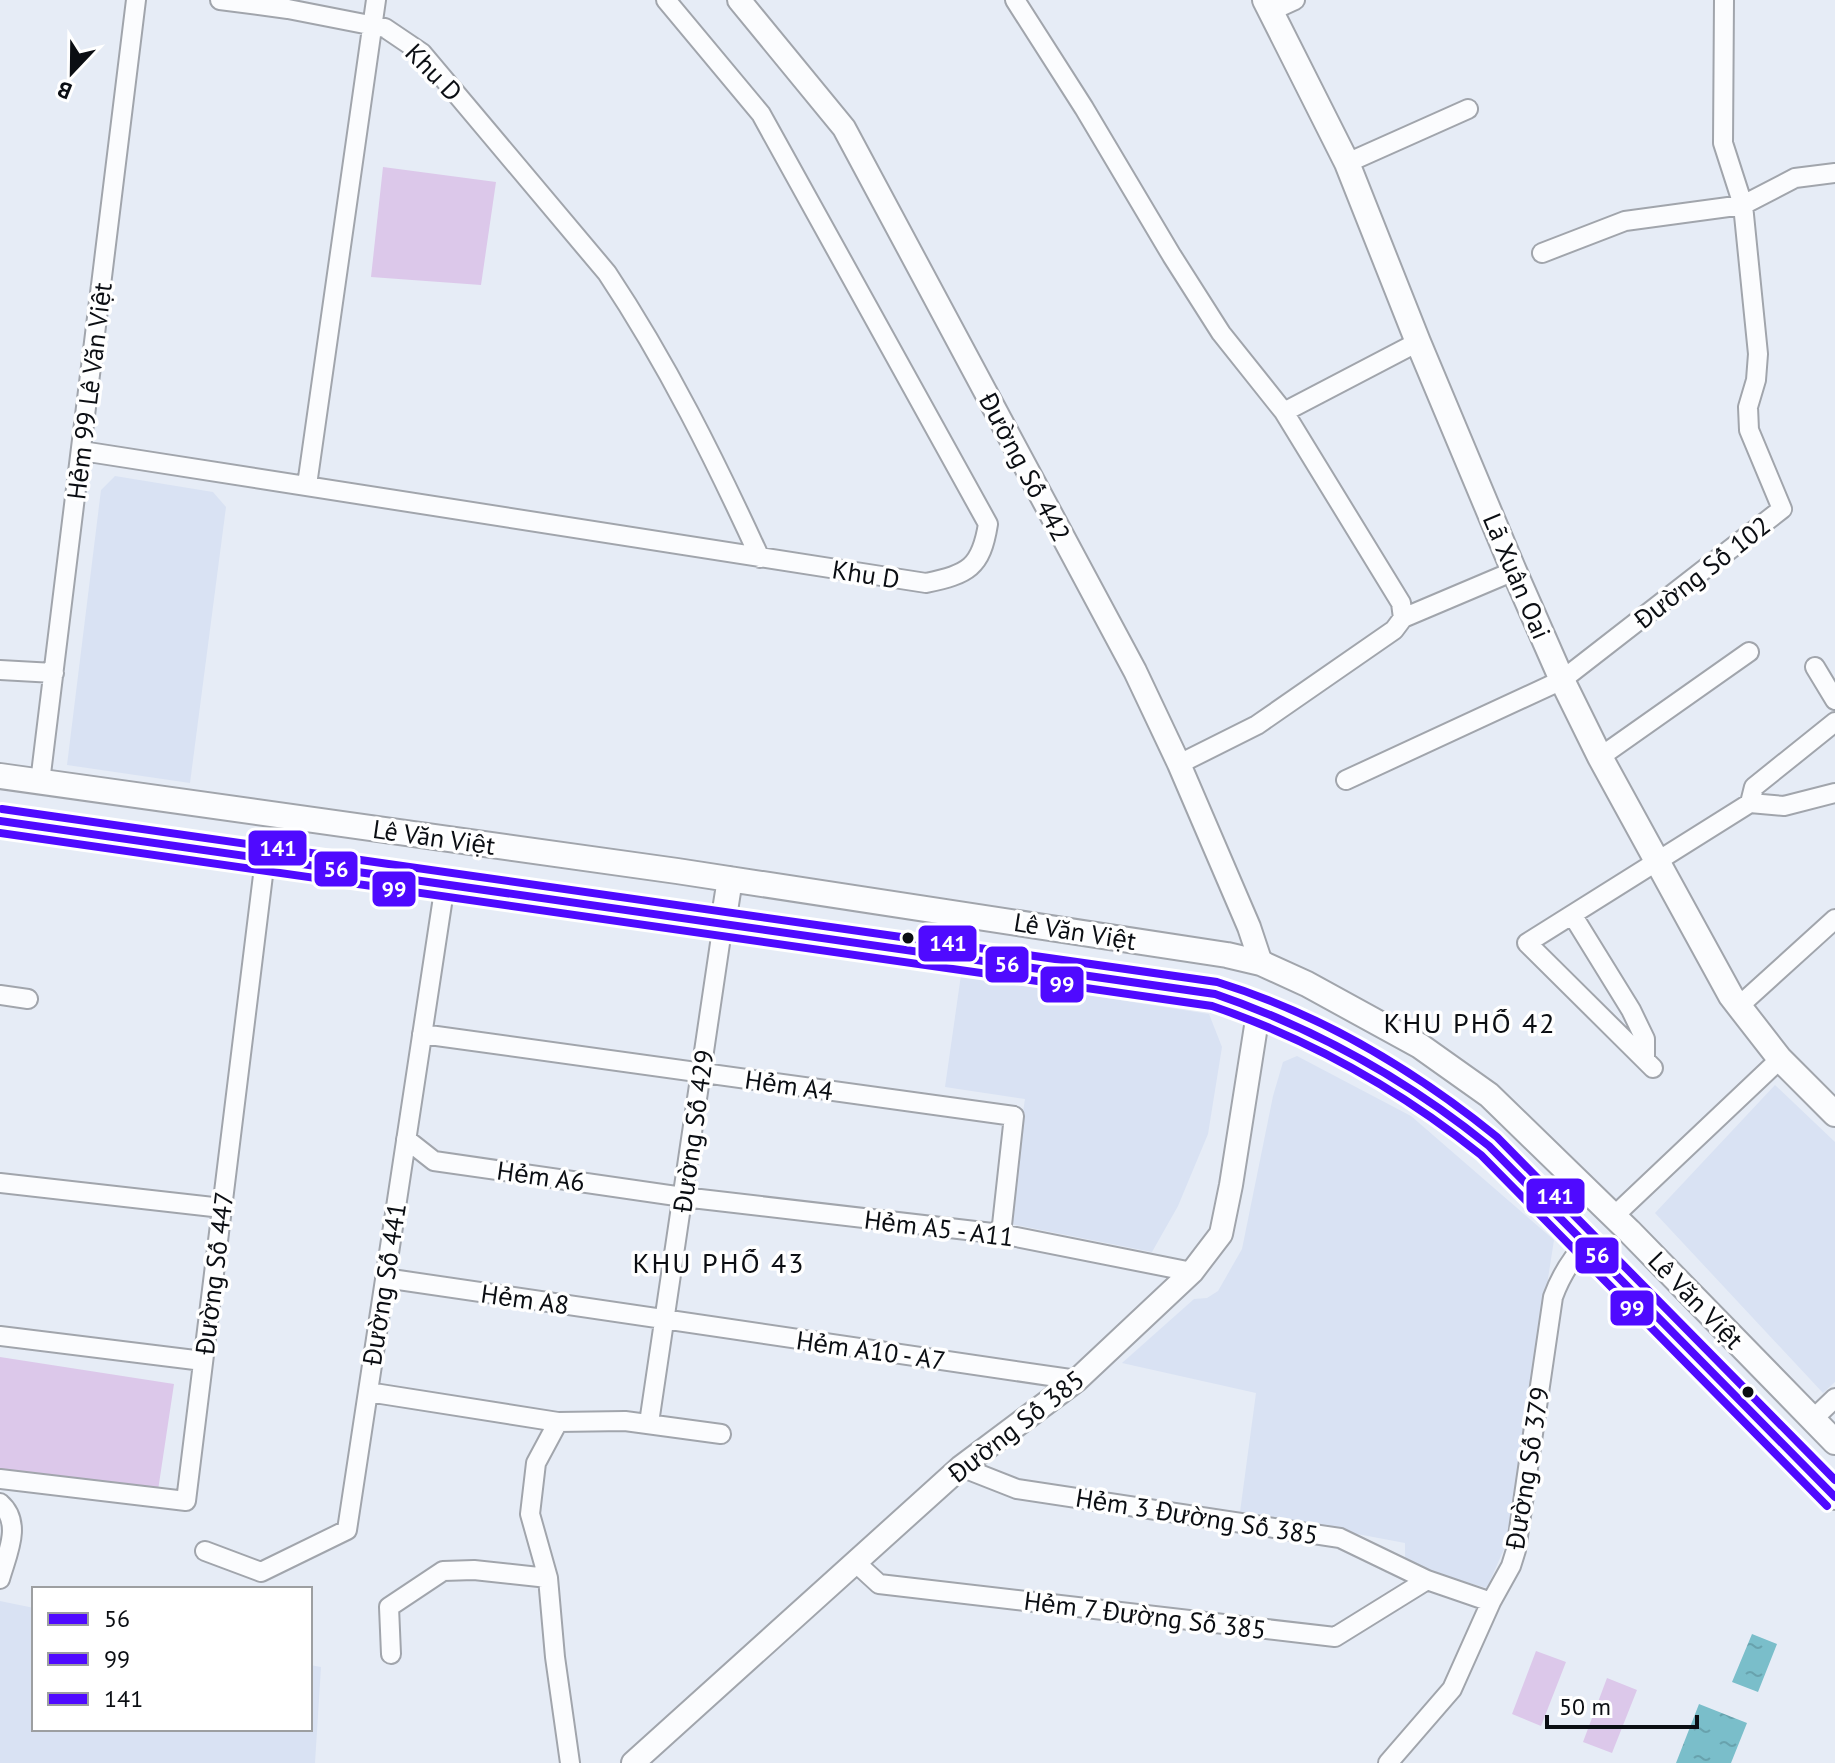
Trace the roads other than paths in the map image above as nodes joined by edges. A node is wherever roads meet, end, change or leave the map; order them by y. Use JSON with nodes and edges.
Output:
{"nodes":[{"id":1,"x":136,"y":0,"type":"edge"},
{"id":2,"x":220,"y":0,"type":"edge"},
{"id":3,"x":376,"y":0,"type":"edge"},
{"id":4,"x":666,"y":0,"type":"edge"},
{"id":5,"x":739,"y":0,"type":"edge"},
{"id":6,"x":1015,"y":0,"type":"edge"},
{"id":7,"x":1295,"y":0,"type":"edge"},
{"id":8,"x":1724,"y":0,"type":"edge"},
{"id":9,"x":1268,"y":6,"type":"edge"},
{"id":10,"x":374,"y":26,"type":"junction"},
{"id":11,"x":1468,"y":109,"type":"dead end"},
{"id":12,"x":1347,"y":163,"type":"junction"},
{"id":13,"x":1835,"y":173,"type":"edge"},
{"id":14,"x":1743,"y":205,"type":"junction"},
{"id":15,"x":1542,"y":253,"type":"dead end"},
{"id":16,"x":1418,"y":342,"type":"junction"},
{"id":17,"x":1284,"y":412,"type":"junction"},
{"id":18,"x":82,"y":451,"type":"junction"},
{"id":19,"x":307,"y":485,"type":"junction"},
{"id":20,"x":760,"y":558,"type":"junction"},
{"id":21,"x":1514,"y":571,"type":"junction"},
{"id":22,"x":1403,"y":618,"type":"junction"},
{"id":23,"x":1749,"y":652,"type":"dead end"},
{"id":24,"x":1815,"y":667,"type":"dead end"},
{"id":25,"x":0,"y":670,"type":"edge"},
{"id":26,"x":54,"y":673,"type":"junction"},
{"id":27,"x":1562,"y":680,"type":"junction"},
{"id":28,"x":1835,"y":700,"type":"edge"},
{"id":29,"x":1835,"y":722,"type":"edge"},
{"id":30,"x":1600,"y":757,"type":"junction"},
{"id":31,"x":1179,"y":764,"type":"junction"},
{"id":32,"x":0,"y":776,"type":"edge"},
{"id":33,"x":1346,"y":780,"type":"dead end"},
{"id":34,"x":40,"y":782,"type":"junction"},
{"id":35,"x":1835,"y":793,"type":"edge"},
{"id":36,"x":1750,"y":803,"type":"junction"},
{"id":37,"x":0,"y":821,"type":"edge"},
{"id":38,"x":265,"y":859,"type":"junction"},
{"id":39,"x":1658,"y":859,"type":"junction"},
{"id":40,"x":730,"y":879,"type":"junction"},
{"id":41,"x":445,"y":884,"type":"junction"},
{"id":42,"x":1573,"y":916,"type":"junction"},
{"id":43,"x":1835,"y":919,"type":"edge"},
{"id":44,"x":723,"y":923,"type":"junction"},
{"id":45,"x":1261,"y":963,"type":"junction"},
{"id":46,"x":0,"y":995,"type":"edge"},
{"id":47,"x":28,"y":999,"type":"dead end"},
{"id":48,"x":1739,"y":1006,"type":"junction"},
{"id":49,"x":1259,"y":1007,"type":"junction"},
{"id":50,"x":422,"y":1034,"type":"junction"},
{"id":51,"x":1780,"y":1059,"type":"junction"},
{"id":52,"x":702,"y":1073,"type":"junction"},
{"id":53,"x":1835,"y":1114,"type":"edge"},
{"id":54,"x":406,"y":1139,"type":"junction"},
{"id":55,"x":0,"y":1183,"type":"edge"},
{"id":56,"x":683,"y":1197,"type":"junction"},
{"id":57,"x":222,"y":1208,"type":"junction"},
{"id":58,"x":1613,"y":1217,"type":"junction"},
{"id":59,"x":1001,"y":1234,"type":"junction"},
{"id":60,"x":1587,"y":1242,"type":"junction"},
{"id":61,"x":1192,"y":1272,"type":"junction"},
{"id":62,"x":385,"y":1278,"type":"junction"},
{"id":63,"x":665,"y":1319,"type":"junction"},
{"id":64,"x":0,"y":1336,"type":"edge"},
{"id":65,"x":203,"y":1361,"type":"junction"},
{"id":66,"x":1077,"y":1380,"type":"junction"},
{"id":67,"x":368,"y":1392,"type":"junction"},
{"id":68,"x":1835,"y":1398,"type":"edge"},
{"id":69,"x":1812,"y":1420,"type":"junction"},
{"id":70,"x":558,"y":1422,"type":"junction"},
{"id":71,"x":649,"y":1423,"type":"junction"},
{"id":72,"x":721,"y":1434,"type":"dead end"},
{"id":73,"x":1835,"y":1442,"type":"edge"},
{"id":74,"x":1784,"y":1450,"type":"junction"},
{"id":75,"x":961,"y":1467,"type":"junction"},
{"id":76,"x":0,"y":1479,"type":"edge"},
{"id":77,"x":1835,"y":1497,"type":"edge"},
{"id":78,"x":0,"y":1503,"type":"edge"},
{"id":79,"x":205,"y":1551,"type":"dead end"},
{"id":80,"x":855,"y":1562,"type":"junction"},
{"id":81,"x":548,"y":1578,"type":"junction"},
{"id":82,"x":0,"y":1579,"type":"edge"},
{"id":83,"x":1427,"y":1580,"type":"junction"},
{"id":84,"x":1491,"y":1602,"type":"junction"},
{"id":85,"x":391,"y":1654,"type":"dead end"},
{"id":86,"x":570,"y":1763,"type":"edge"},
{"id":87,"x":633,"y":1763,"type":"edge"},
{"id":88,"x":1388,"y":1763,"type":"edge"}],
"edges":[{"from":1,"to":18,"type":"street","name":"Hẻm 99 Lê Văn Việt"},
{"from":2,"to":10,"type":"street","name":"Khu D"},
{"from":3,"to":10,"type":"street"},
{"from":4,"to":20,"type":"street","name":"Khu D"},
{"from":5,"to":31,"type":"street","name":"Đường Số 442"},
{"from":6,"to":17,"type":"street"},
{"from":7,"to":9,"type":"street"},
{"from":8,"to":14,"type":"street"},
{"from":9,"to":12,"type":"main road","name":"Lã Xuân Oai"},
{"from":10,"to":19,"type":"street"},
{"from":10,"to":20,"type":"street","name":"Khu D"},
{"from":11,"to":12,"type":"street"},
{"from":12,"to":16,"type":"main road","name":"Lã Xuân Oai"},
{"from":13,"to":14,"type":"street"},
{"from":14,"to":15,"type":"street"},
{"from":14,"to":27,"type":"street","name":"Đường Số 102"},
{"from":16,"to":17,"type":"street"},
{"from":16,"to":21,"type":"main road","name":"Lã Xuân Oai"},
{"from":17,"to":22,"type":"street"},
{"from":18,"to":19,"type":"street"},
{"from":18,"to":26,"type":"street","name":"Hẻm 99 Lê Văn Việt"},
{"from":19,"to":20,"type":"street"},
{"from":21,"to":22,"type":"street"},
{"from":21,"to":27,"type":"main road","name":"Lã Xuân Oai"},
{"from":22,"to":31,"type":"street"},
{"from":23,"to":30,"type":"street"},
{"from":24,"to":28,"type":"street"},
{"from":25,"to":26,"type":"street"},
{"from":26,"to":34,"type":"street","name":"Hẻm 99 Lê Văn Việt"},
{"from":27,"to":30,"type":"main road","name":"Lã Xuân Oai"},
{"from":27,"to":33,"type":"street"},
{"from":29,"to":36,"type":"street"},
{"from":30,"to":39,"type":"main road","name":"Lã Xuân Oai"},
{"from":31,"to":45,"type":"street","name":"Đường Số 442"},
{"from":32,"to":34,"type":"main road","name":"Lê Văn Việt"},
{"from":34,"to":40,"type":"main road","name":"Lê Văn Việt"},
{"from":35,"to":36,"type":"street"},
{"from":36,"to":39,"type":"street"},
{"from":37,"to":38,"type":"main road","name":"Lê Văn Việt"},
{"from":38,"to":41,"type":"main road","name":"Lê Văn Việt"},
{"from":38,"to":57,"type":"street","name":"Đường Số 447"},
{"from":39,"to":42,"type":"street"},
{"from":39,"to":48,"type":"main road","name":"Lã Xuân Oai"},
{"from":40,"to":44,"type":"main road"},
{"from":40,"to":45,"type":"main road","name":"Lê Văn Việt"},
{"from":41,"to":44,"type":"main road","name":"Lê Văn Việt"},
{"from":41,"to":50,"type":"street","name":"Đường Số 441"},
{"from":42,"to":42,"type":"street"},
{"from":43,"to":48,"type":"street"},
{"from":44,"to":49,"type":"main road","name":"Lê Văn Việt"},
{"from":44,"to":52,"type":"street","name":"Đường Số 429"},
{"from":45,"to":49,"type":"main road"},
{"from":45,"to":58,"type":"main road","name":"Lê Văn Việt"},
{"from":46,"to":47,"type":"street"},
{"from":48,"to":51,"type":"main road","name":"Lã Xuân Oai"},
{"from":49,"to":60,"type":"main road","name":"Lê Văn Việt"},
{"from":49,"to":61,"type":"street","name":"Đường Số 385"},
{"from":50,"to":52,"type":"street","name":"Hẻm A4"},
{"from":50,"to":54,"type":"street","name":"Đường Số 441"},
{"from":51,"to":53,"type":"main road","name":"Lã Xuân Oai"},
{"from":51,"to":58,"type":"street"},
{"from":52,"to":56,"type":"street","name":"Đường Số 429"},
{"from":52,"to":59,"type":"street","name":"Hẻm A4"},
{"from":54,"to":56,"type":"street","name":"Hẻm A6"},
{"from":54,"to":62,"type":"street","name":"Đường Số 441"},
{"from":55,"to":57,"type":"street"},
{"from":56,"to":59,"type":"street","name":"Hẻm A5 - A11"},
{"from":56,"to":63,"type":"street","name":"Đường Số 429"},
{"from":57,"to":65,"type":"street","name":"Đường Số 447"},
{"from":58,"to":60,"type":"main road"},
{"from":58,"to":69,"type":"main road","name":"Lê Văn Việt"},
{"from":59,"to":61,"type":"street","name":"Hẻm A5 - A11"},
{"from":60,"to":74,"type":"main road","name":"Lê Văn Việt"},
{"from":60,"to":84,"type":"street","name":"Đường Số 379"},
{"from":61,"to":66,"type":"street","name":"Đường Số 385"},
{"from":62,"to":63,"type":"street","name":"Hẻm A8"},
{"from":62,"to":67,"type":"street","name":"Đường Số 441"},
{"from":63,"to":66,"type":"street","name":"Hẻm A10 - A7"},
{"from":63,"to":71,"type":"street","name":"Đường Số 429"},
{"from":64,"to":65,"type":"street"},
{"from":65,"to":76,"type":"street","name":"Đường Số 447"},
{"from":66,"to":75,"type":"street","name":"Đường Số 385"},
{"from":67,"to":70,"type":"street"},
{"from":67,"to":79,"type":"street","name":"Đường Số 441"},
{"from":68,"to":69,"type":"street"},
{"from":69,"to":73,"type":"main road","name":"Lê Văn Việt"},
{"from":69,"to":74,"type":"main road"},
{"from":70,"to":71,"type":"street"},
{"from":70,"to":81,"type":"street"},
{"from":71,"to":72,"type":"street"},
{"from":74,"to":77,"type":"main road","name":"Lê Văn Việt"},
{"from":75,"to":80,"type":"street","name":"Đường Số 385"},
{"from":75,"to":83,"type":"street","name":"Hẻm 3 Đường Số 385"},
{"from":78,"to":82,"type":"street"},
{"from":80,"to":83,"type":"street","name":"Hẻm 7 Đường Số 385"},
{"from":80,"to":87,"type":"street","name":"Đường Số 385"},
{"from":81,"to":85,"type":"street"},
{"from":81,"to":86,"type":"street"},
{"from":83,"to":84,"type":"street","name":"Hẻm 3 Đường Số 385"},
{"from":84,"to":88,"type":"street","name":"Đường Số 379"}]}
